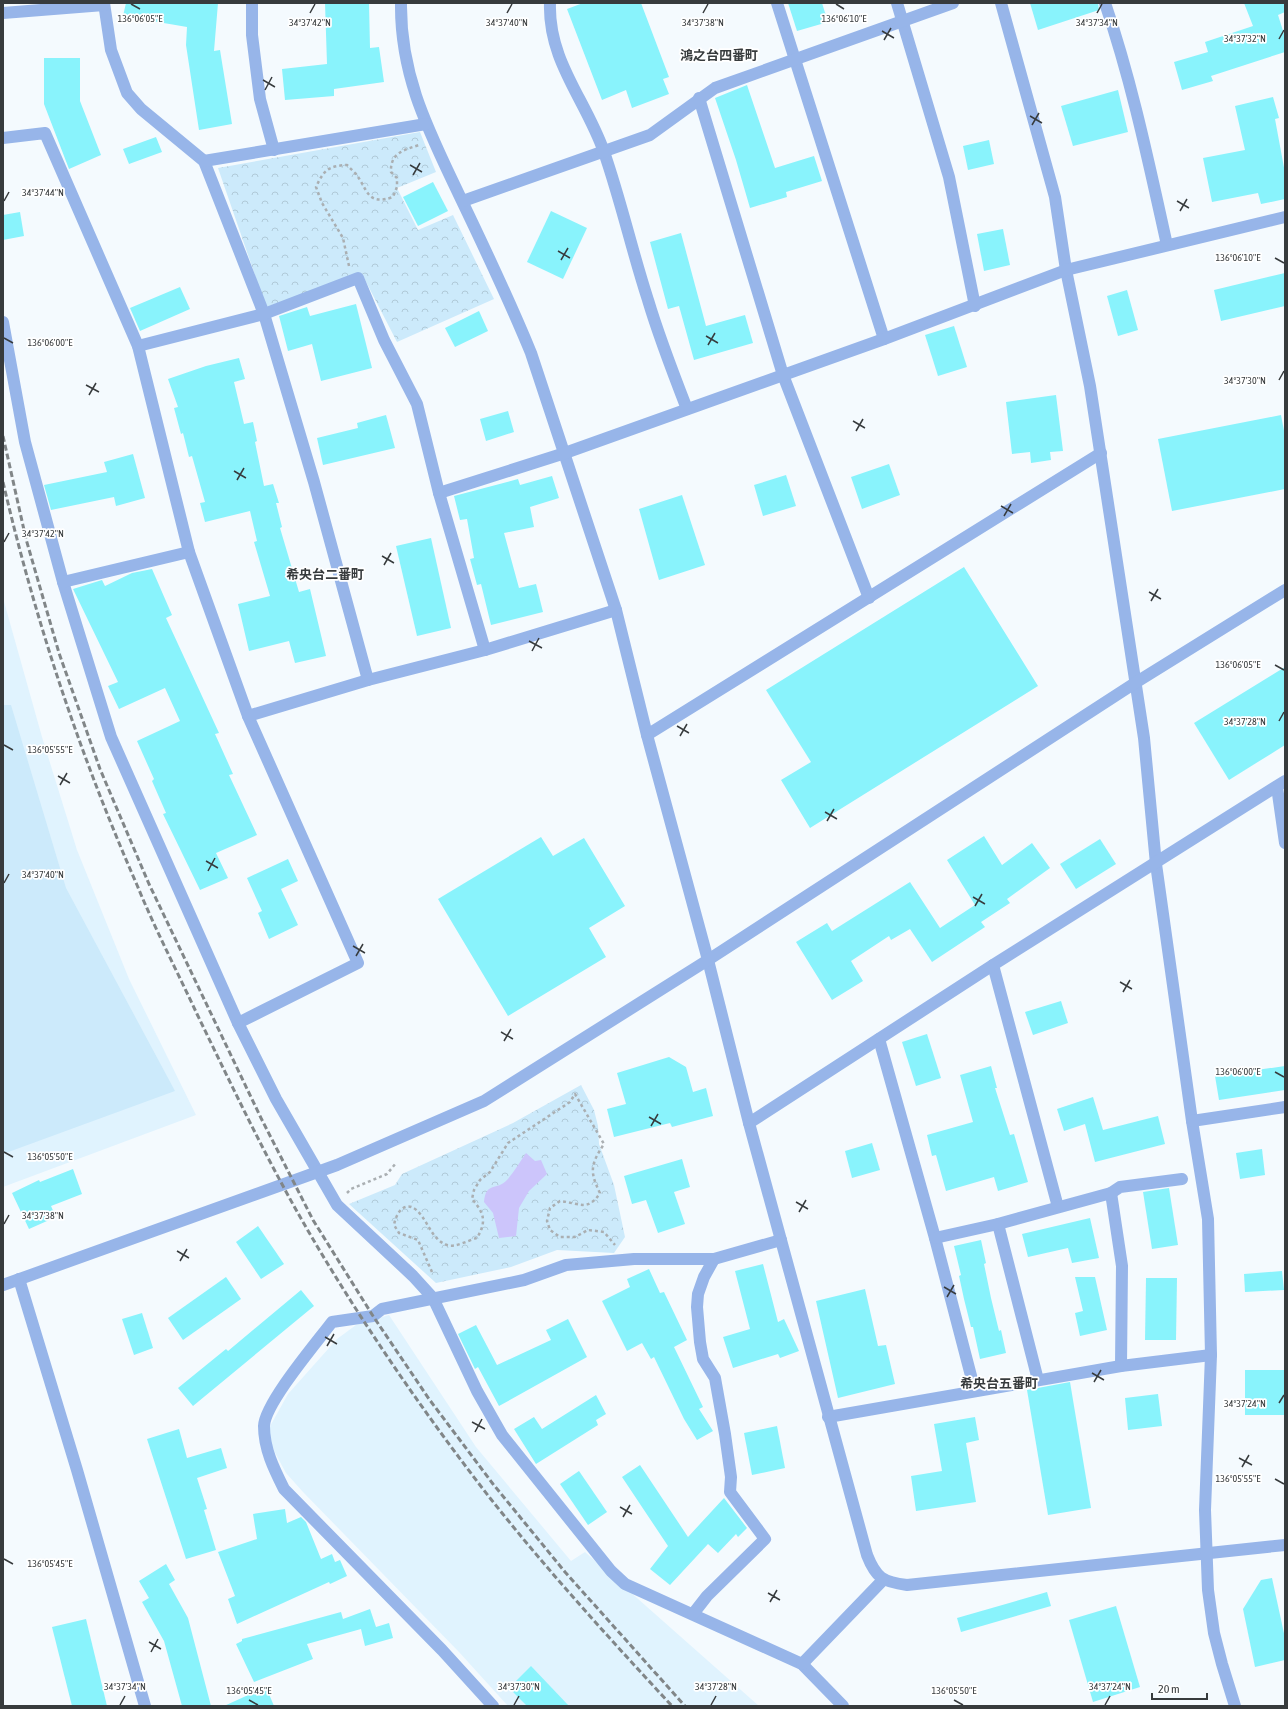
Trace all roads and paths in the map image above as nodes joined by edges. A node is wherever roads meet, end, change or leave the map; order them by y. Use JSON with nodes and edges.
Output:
{"nodes":[{"id":1,"x":252,"y":3,"type":"edge"},
{"id":2,"x":401,"y":3,"type":"edge"},
{"id":3,"x":550,"y":3,"type":"edge"},
{"id":4,"x":777,"y":3,"type":"edge"},
{"id":5,"x":897,"y":3,"type":"edge"},
{"id":6,"x":953,"y":3,"type":"edge"},
{"id":7,"x":1000,"y":3,"type":"edge"},
{"id":8,"x":1105,"y":3,"type":"edge"},
{"id":9,"x":104,"y":4,"type":"edge"},
{"id":10,"x":3,"y":14,"type":"edge"},
{"id":11,"x":903,"y":21,"type":"junction"},
{"id":12,"x":795,"y":60,"type":"junction"},
{"id":13,"x":699,"y":98,"type":"junction"},
{"id":14,"x":426,"y":124,"type":"junction"},
{"id":15,"x":3,"y":138,"type":"edge"},
{"id":16,"x":419,"y":146,"type":"dead end"},
{"id":17,"x":274,"y":150,"type":"junction"},
{"id":18,"x":604,"y":151,"type":"junction"},
{"id":19,"x":204,"y":161,"type":"junction"},
{"id":20,"x":463,"y":201,"type":"junction"},
{"id":21,"x":1285,"y":217,"type":"edge"},
{"id":22,"x":1167,"y":245,"type":"junction"},
{"id":23,"x":1066,"y":270,"type":"junction"},
{"id":24,"x":358,"y":278,"type":"junction"},
{"id":25,"x":975,"y":306,"type":"junction"},
{"id":26,"x":264,"y":314,"type":"junction"},
{"id":27,"x":3,"y":322,"type":"edge"},
{"id":28,"x":884,"y":339,"type":"junction"},
{"id":29,"x":138,"y":346,"type":"junction"},
{"id":30,"x":783,"y":375,"type":"junction"},
{"id":31,"x":687,"y":409,"type":"junction"},
{"id":32,"x":565,"y":452,"type":"junction"},
{"id":33,"x":1101,"y":453,"type":"junction"},
{"id":34,"x":439,"y":493,"type":"junction"},
{"id":35,"x":189,"y":552,"type":"junction"},
{"id":36,"x":63,"y":582,"type":"junction"},
{"id":37,"x":1285,"y":590,"type":"edge"},
{"id":38,"x":870,"y":598,"type":"junction"},
{"id":39,"x":616,"y":610,"type":"junction"},
{"id":40,"x":485,"y":650,"type":"junction"},
{"id":41,"x":368,"y":680,"type":"junction"},
{"id":42,"x":1135,"y":683,"type":"junction"},
{"id":43,"x":248,"y":716,"type":"junction"},
{"id":44,"x":647,"y":735,"type":"junction"},
{"id":45,"x":1281,"y":784,"type":"edge"},
{"id":46,"x":1285,"y":843,"type":"edge"},
{"id":47,"x":1156,"y":864,"type":"junction"},
{"id":48,"x":708,"y":960,"type":"junction"},
{"id":49,"x":993,"y":965,"type":"junction"},
{"id":50,"x":238,"y":1022,"type":"junction"},
{"id":51,"x":879,"y":1039,"type":"junction"},
{"id":52,"x":1285,"y":1107,"type":"edge"},
{"id":53,"x":1192,"y":1121,"type":"junction"},
{"id":54,"x":749,"y":1123,"type":"junction"},
{"id":55,"x":396,"y":1162,"type":"dead end"},
{"id":56,"x":1182,"y":1179,"type":"dead end"},
{"id":57,"x":351,"y":1188,"type":"dead end"},
{"id":58,"x":1111,"y":1193,"type":"junction"},
{"id":59,"x":1058,"y":1207,"type":"junction"},
{"id":60,"x":998,"y":1224,"type":"junction"},
{"id":61,"x":934,"y":1238,"type":"junction"},
{"id":62,"x":781,"y":1240,"type":"junction"},
{"id":63,"x":614,"y":1244,"type":"dead end"},
{"id":64,"x":714,"y":1259,"type":"junction"},
{"id":65,"x":19,"y":1279,"type":"junction"},
{"id":66,"x":3,"y":1285,"type":"edge"},
{"id":67,"x":433,"y":1298,"type":"junction"},
{"id":68,"x":1211,"y":1355,"type":"junction"},
{"id":69,"x":1121,"y":1366,"type":"junction"},
{"id":70,"x":1038,"y":1380,"type":"junction"},
{"id":71,"x":974,"y":1391,"type":"junction"},
{"id":72,"x":828,"y":1417,"type":"junction"},
{"id":73,"x":1285,"y":1545,"type":"edge"},
{"id":74,"x":1206,"y":1553,"type":"junction"},
{"id":75,"x":883,"y":1580,"type":"junction"},
{"id":76,"x":693,"y":1614,"type":"junction"},
{"id":77,"x":802,"y":1664,"type":"junction"},
{"id":78,"x":145,"y":1706,"type":"edge"},
{"id":79,"x":493,"y":1706,"type":"edge"},
{"id":80,"x":843,"y":1706,"type":"edge"},
{"id":81,"x":1235,"y":1706,"type":"edge"}],
"edges":[{"from":1,"to":17,"type":"street"},
{"from":2,"to":14,"type":"street"},
{"from":3,"to":18,"type":"street"},
{"from":4,"to":12,"type":"street"},
{"from":5,"to":11,"type":"street"},
{"from":6,"to":11,"type":"street"},
{"from":7,"to":23,"type":"street"},
{"from":8,"to":22,"type":"street"},
{"from":9,"to":10,"type":"street"},
{"from":9,"to":19,"type":"street"},
{"from":11,"to":12,"type":"street"},
{"from":11,"to":25,"type":"street"},
{"from":12,"to":13,"type":"street"},
{"from":12,"to":28,"type":"street"},
{"from":13,"to":18,"type":"street"},
{"from":13,"to":30,"type":"street"},
{"from":14,"to":17,"type":"street"},
{"from":14,"to":20,"type":"street"},
{"from":15,"to":29,"type":"street"},
{"from":16,"to":24,"type":"path"},
{"from":17,"to":19,"type":"street"},
{"from":18,"to":20,"type":"street"},
{"from":18,"to":31,"type":"street"},
{"from":19,"to":26,"type":"street"},
{"from":20,"to":32,"type":"street"},
{"from":21,"to":22,"type":"street"},
{"from":22,"to":23,"type":"street"},
{"from":23,"to":25,"type":"street"},
{"from":23,"to":33,"type":"street"},
{"from":24,"to":26,"type":"street"},
{"from":24,"to":34,"type":"street"},
{"from":25,"to":28,"type":"street"},
{"from":26,"to":29,"type":"street"},
{"from":26,"to":41,"type":"street"},
{"from":27,"to":36,"type":"street"},
{"from":28,"to":30,"type":"street"},
{"from":29,"to":35,"type":"street"},
{"from":30,"to":31,"type":"street"},
{"from":30,"to":38,"type":"street"},
{"from":31,"to":32,"type":"street"},
{"from":32,"to":34,"type":"street"},
{"from":32,"to":39,"type":"street"},
{"from":33,"to":38,"type":"street"},
{"from":33,"to":42,"type":"street"},
{"from":34,"to":40,"type":"street"},
{"from":35,"to":36,"type":"street"},
{"from":35,"to":43,"type":"street"},
{"from":36,"to":50,"type":"street"},
{"from":37,"to":42,"type":"street"},
{"from":38,"to":44,"type":"street"},
{"from":39,"to":40,"type":"street"},
{"from":39,"to":44,"type":"street"},
{"from":40,"to":41,"type":"street"},
{"from":41,"to":43,"type":"street"},
{"from":42,"to":47,"type":"street"},
{"from":42,"to":48,"type":"street"},
{"from":43,"to":50,"type":"street"},
{"from":44,"to":48,"type":"street"},
{"from":45,"to":46,"type":"street"},
{"from":45,"to":47,"type":"street"},
{"from":47,"to":49,"type":"street"},
{"from":47,"to":53,"type":"street"},
{"from":48,"to":54,"type":"street"},
{"from":48,"to":65,"type":"street"},
{"from":49,"to":51,"type":"street"},
{"from":49,"to":59,"type":"street"},
{"from":50,"to":67,"type":"street"},
{"from":51,"to":54,"type":"street"},
{"from":51,"to":61,"type":"street"},
{"from":52,"to":53,"type":"street"},
{"from":53,"to":68,"type":"street"},
{"from":54,"to":62,"type":"street"},
{"from":55,"to":57,"type":"path"},
{"from":56,"to":58,"type":"street"},
{"from":58,"to":59,"type":"street"},
{"from":58,"to":69,"type":"street"},
{"from":59,"to":60,"type":"street"},
{"from":60,"to":61,"type":"street"},
{"from":60,"to":70,"type":"street"},
{"from":61,"to":71,"type":"street"},
{"from":62,"to":64,"type":"street"},
{"from":62,"to":72,"type":"street"},
{"from":63,"to":67,"type":"path"},
{"from":64,"to":67,"type":"street"},
{"from":64,"to":76,"type":"street"},
{"from":65,"to":66,"type":"street"},
{"from":65,"to":78,"type":"street"},
{"from":67,"to":76,"type":"street"},
{"from":67,"to":79,"type":"street"},
{"from":68,"to":69,"type":"street"},
{"from":68,"to":74,"type":"street"},
{"from":69,"to":70,"type":"street"},
{"from":70,"to":71,"type":"street"},
{"from":71,"to":72,"type":"street"},
{"from":72,"to":75,"type":"street"},
{"from":73,"to":74,"type":"street"},
{"from":74,"to":75,"type":"street"},
{"from":74,"to":81,"type":"street"},
{"from":75,"to":77,"type":"street"},
{"from":76,"to":77,"type":"street"},
{"from":77,"to":80,"type":"street"}]}
